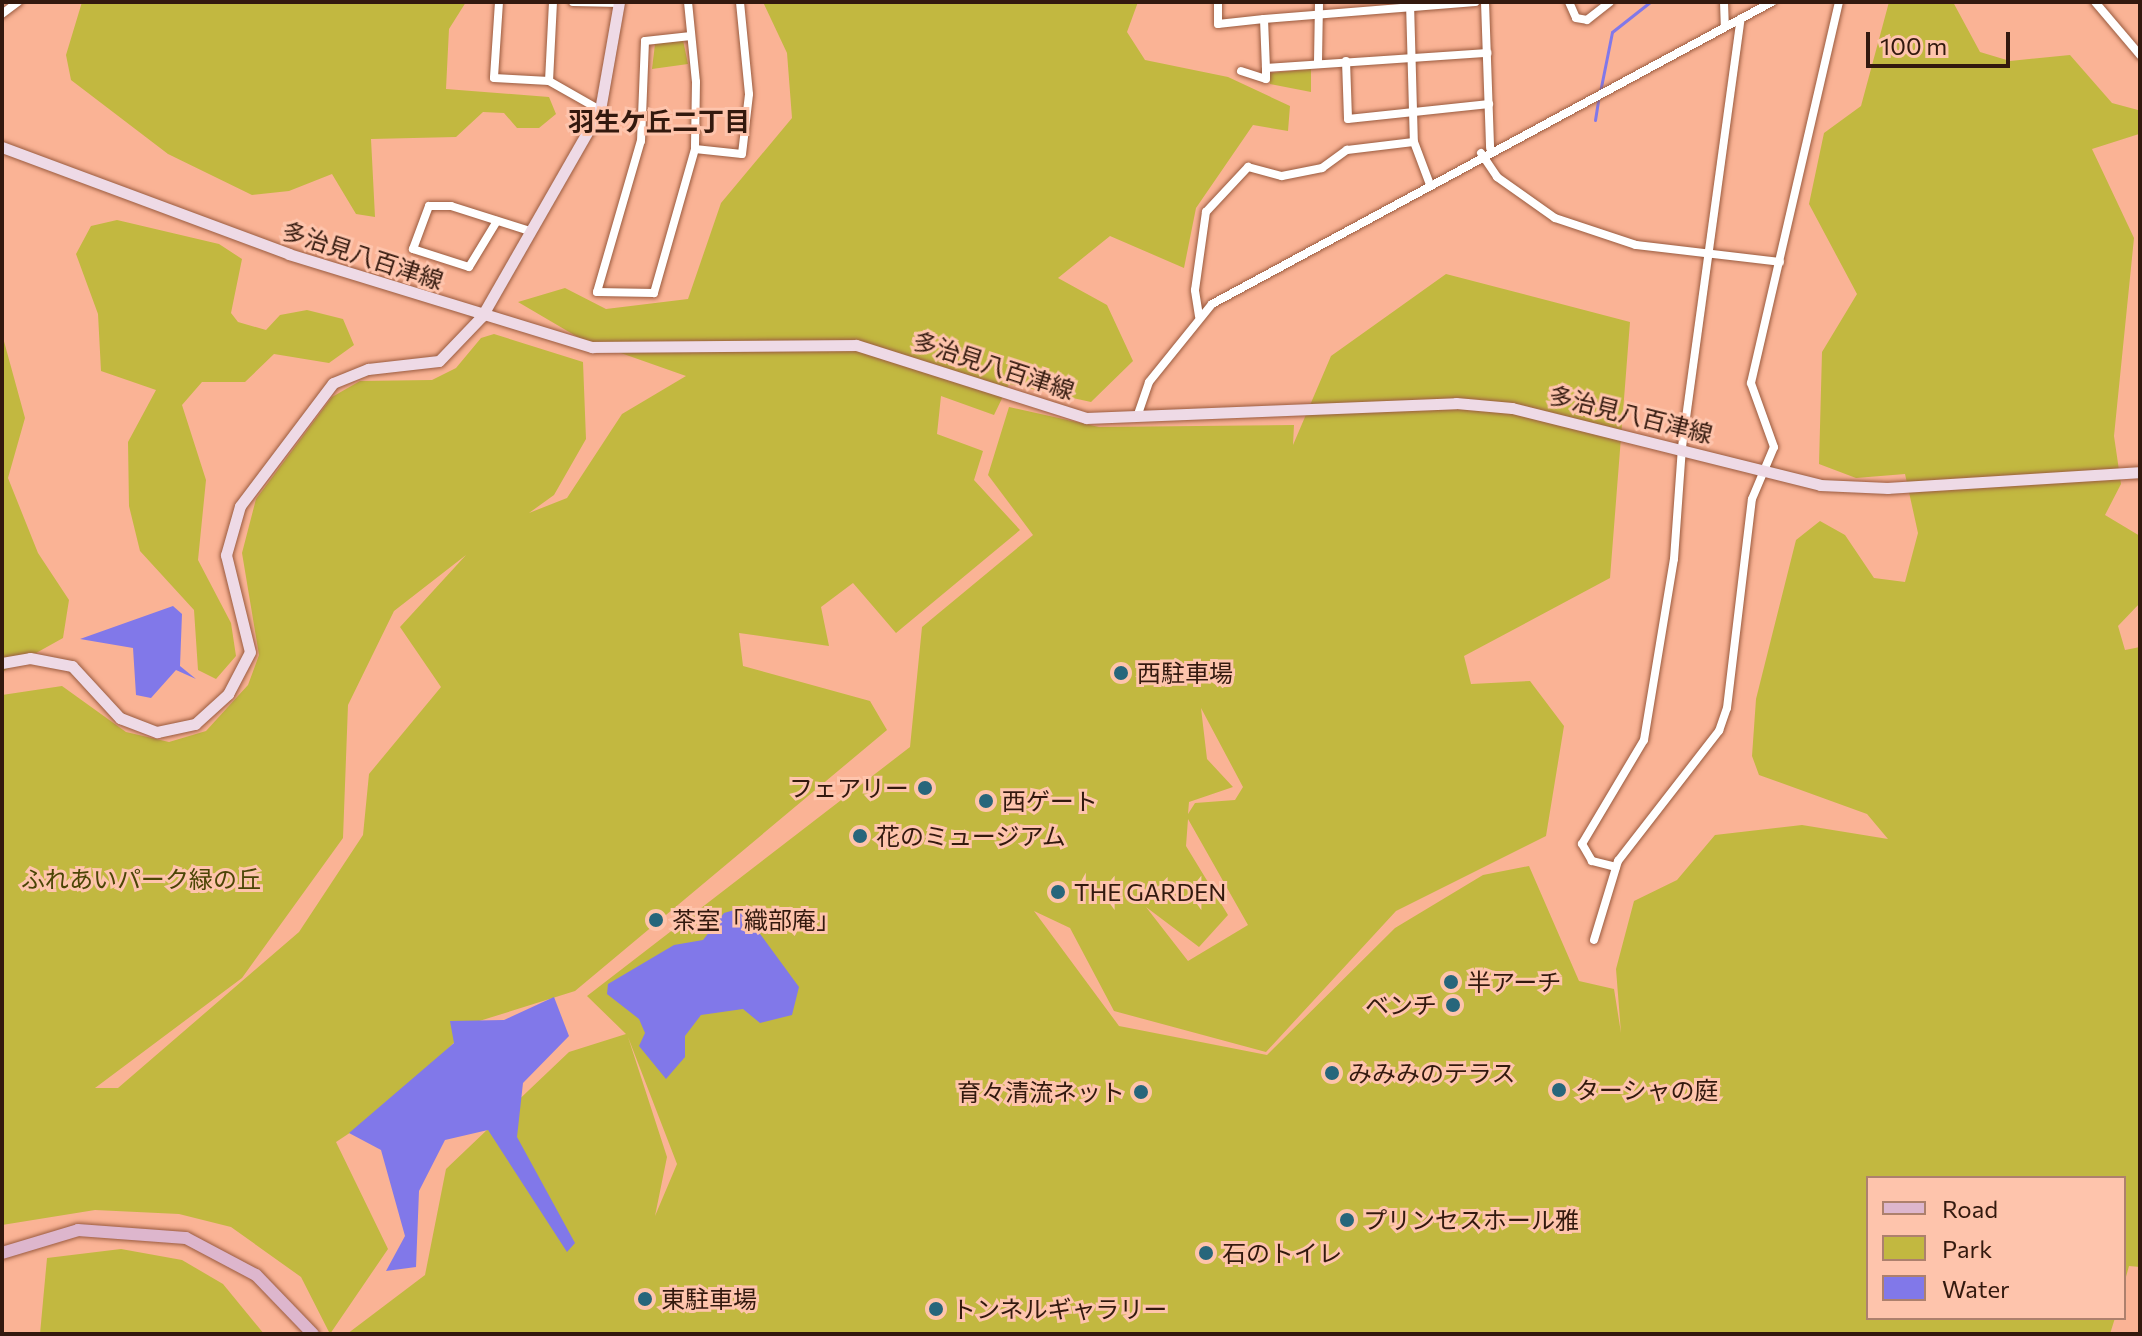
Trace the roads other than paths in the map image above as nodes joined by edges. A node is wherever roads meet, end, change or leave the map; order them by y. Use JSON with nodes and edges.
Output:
{"nodes":[{"id":1,"x":18,"y":2,"type":"edge"},
{"id":2,"x":499,"y":2,"type":"edge"},
{"id":3,"x":553,"y":2,"type":"edge"},
{"id":4,"x":573,"y":2,"type":"edge"},
{"id":5,"x":688,"y":2,"type":"edge"},
{"id":6,"x":740,"y":2,"type":"edge"},
{"id":7,"x":1218,"y":2,"type":"edge"},
{"id":8,"x":1319,"y":2,"type":"edge"},
{"id":9,"x":1475,"y":2,"type":"edge"},
{"id":10,"x":1485,"y":2,"type":"edge"},
{"id":11,"x":1569,"y":2,"type":"edge"},
{"id":12,"x":1610,"y":2,"type":"edge"},
{"id":13,"x":1724,"y":2,"type":"edge"},
{"id":14,"x":1772,"y":2,"type":"edge"},
{"id":15,"x":1839,"y":2,"type":"edge"},
{"id":16,"x":2095,"y":2,"type":"edge"},
{"id":17,"x":619,"y":3,"type":"edge"},
{"id":18,"x":1410,"y":5,"type":"edge"},
{"id":19,"x":2,"y":14,"type":"edge"},
{"id":20,"x":1320,"y":15,"type":"junction"},
{"id":21,"x":1264,"y":19,"type":"junction"},
{"id":22,"x":1741,"y":19,"type":"junction"},
{"id":23,"x":1725,"y":25,"type":"junction"},
{"id":24,"x":691,"y":36,"type":"junction"},
{"id":25,"x":1487,"y":53,"type":"junction"},
{"id":26,"x":2140,"y":55,"type":"edge"},
{"id":27,"x":1412,"y":57,"type":"junction"},
{"id":28,"x":1318,"y":61,"type":"junction"},
{"id":29,"x":1346,"y":61,"type":"junction"},
{"id":30,"x":1266,"y":68,"type":"junction"},
{"id":31,"x":1241,"y":71,"type":"dead end"},
{"id":32,"x":549,"y":81,"type":"junction"},
{"id":33,"x":1489,"y":104,"type":"junction"},
{"id":34,"x":600,"y":110,"type":"junction"},
{"id":35,"x":1413,"y":110,"type":"junction"},
{"id":36,"x":1414,"y":142,"type":"junction"},
{"id":37,"x":2,"y":147,"type":"edge"},
{"id":38,"x":1490,"y":148,"type":"junction"},
{"id":39,"x":695,"y":149,"type":"junction"},
{"id":40,"x":1481,"y":153,"type":"junction"},
{"id":41,"x":1429,"y":182,"type":"junction"},
{"id":42,"x":497,"y":221,"type":"junction"},
{"id":43,"x":530,"y":231,"type":"junction"},
{"id":44,"x":1710,"y":253,"type":"junction"},
{"id":45,"x":1780,"y":262,"type":"junction"},
{"id":46,"x":482,"y":316,"type":"junction"},
{"id":47,"x":1199,"y":316,"type":"junction"},
{"id":48,"x":1137,"y":417,"type":"junction"},
{"id":49,"x":1682,"y":447,"type":"junction"},
{"id":50,"x":1765,"y":471,"type":"junction"},
{"id":51,"x":2140,"y":472,"type":"edge"},
{"id":52,"x":2,"y":663,"type":"edge"},
{"id":53,"x":1616,"y":867,"type":"junction"},
{"id":54,"x":1594,"y":940,"type":"dead end"},
{"id":55,"x":2,"y":1253,"type":"edge"},
{"id":56,"x":313,"y":1334,"type":"edge"}],
"edges":[{"from":1,"to":19,"type":"street"},
{"from":2,"to":32,"type":"street"},
{"from":3,"to":32,"type":"street"},
{"from":4,"to":17,"type":"street"},
{"from":5,"to":24,"type":"street"},
{"from":6,"to":39,"type":"street"},
{"from":7,"to":21,"type":"street"},
{"from":8,"to":20,"type":"street"},
{"from":9,"to":18,"type":"street"},
{"from":10,"to":25,"type":"street"},
{"from":11,"to":12,"type":"street"},
{"from":13,"to":23,"type":"street"},
{"from":14,"to":22,"type":"street"},
{"from":15,"to":45,"type":"street"},
{"from":16,"to":26,"type":"street"},
{"from":17,"to":34,"type":"main road"},
{"from":18,"to":20,"type":"street"},
{"from":18,"to":27,"type":"street"},
{"from":20,"to":21,"type":"street"},
{"from":20,"to":28,"type":"street"},
{"from":21,"to":30,"type":"street"},
{"from":22,"to":23,"type":"street"},
{"from":22,"to":44,"type":"street"},
{"from":23,"to":38,"type":"street"},
{"from":24,"to":39,"type":"street"},
{"from":24,"to":39,"type":"street"},
{"from":25,"to":27,"type":"street"},
{"from":25,"to":33,"type":"street"},
{"from":27,"to":29,"type":"street"},
{"from":27,"to":35,"type":"street"},
{"from":28,"to":29,"type":"street"},
{"from":28,"to":30,"type":"street"},
{"from":29,"to":35,"type":"street"},
{"from":30,"to":31,"type":"street"},
{"from":32,"to":34,"type":"street"},
{"from":33,"to":35,"type":"street"},
{"from":33,"to":38,"type":"street"},
{"from":34,"to":43,"type":"main road"},
{"from":35,"to":36,"type":"street"},
{"from":36,"to":41,"type":"street"},
{"from":36,"to":47,"type":"street"},
{"from":37,"to":46,"type":"main road","name":"多治見八百津線"},
{"from":38,"to":40,"type":"street"},
{"from":40,"to":41,"type":"street"},
{"from":40,"to":44,"type":"street"},
{"from":41,"to":47,"type":"street"},
{"from":42,"to":42,"type":"street"},
{"from":42,"to":43,"type":"street"},
{"from":43,"to":46,"type":"main road"},
{"from":44,"to":45,"type":"street"},
{"from":44,"to":49,"type":"street"},
{"from":45,"to":50,"type":"street"},
{"from":46,"to":48,"type":"main road","name":"多治見八百津線"},
{"from":46,"to":52,"type":"main road"},
{"from":47,"to":48,"type":"street"},
{"from":48,"to":49,"type":"main road","name":"多治見八百津線"},
{"from":49,"to":50,"type":"main road","name":"多治見八百津線"},
{"from":49,"to":53,"type":"street"},
{"from":50,"to":51,"type":"main road","name":"多治見八百津線"},
{"from":50,"to":53,"type":"street"},
{"from":53,"to":54,"type":"street"},
{"from":55,"to":56,"type":"main road"}]}
